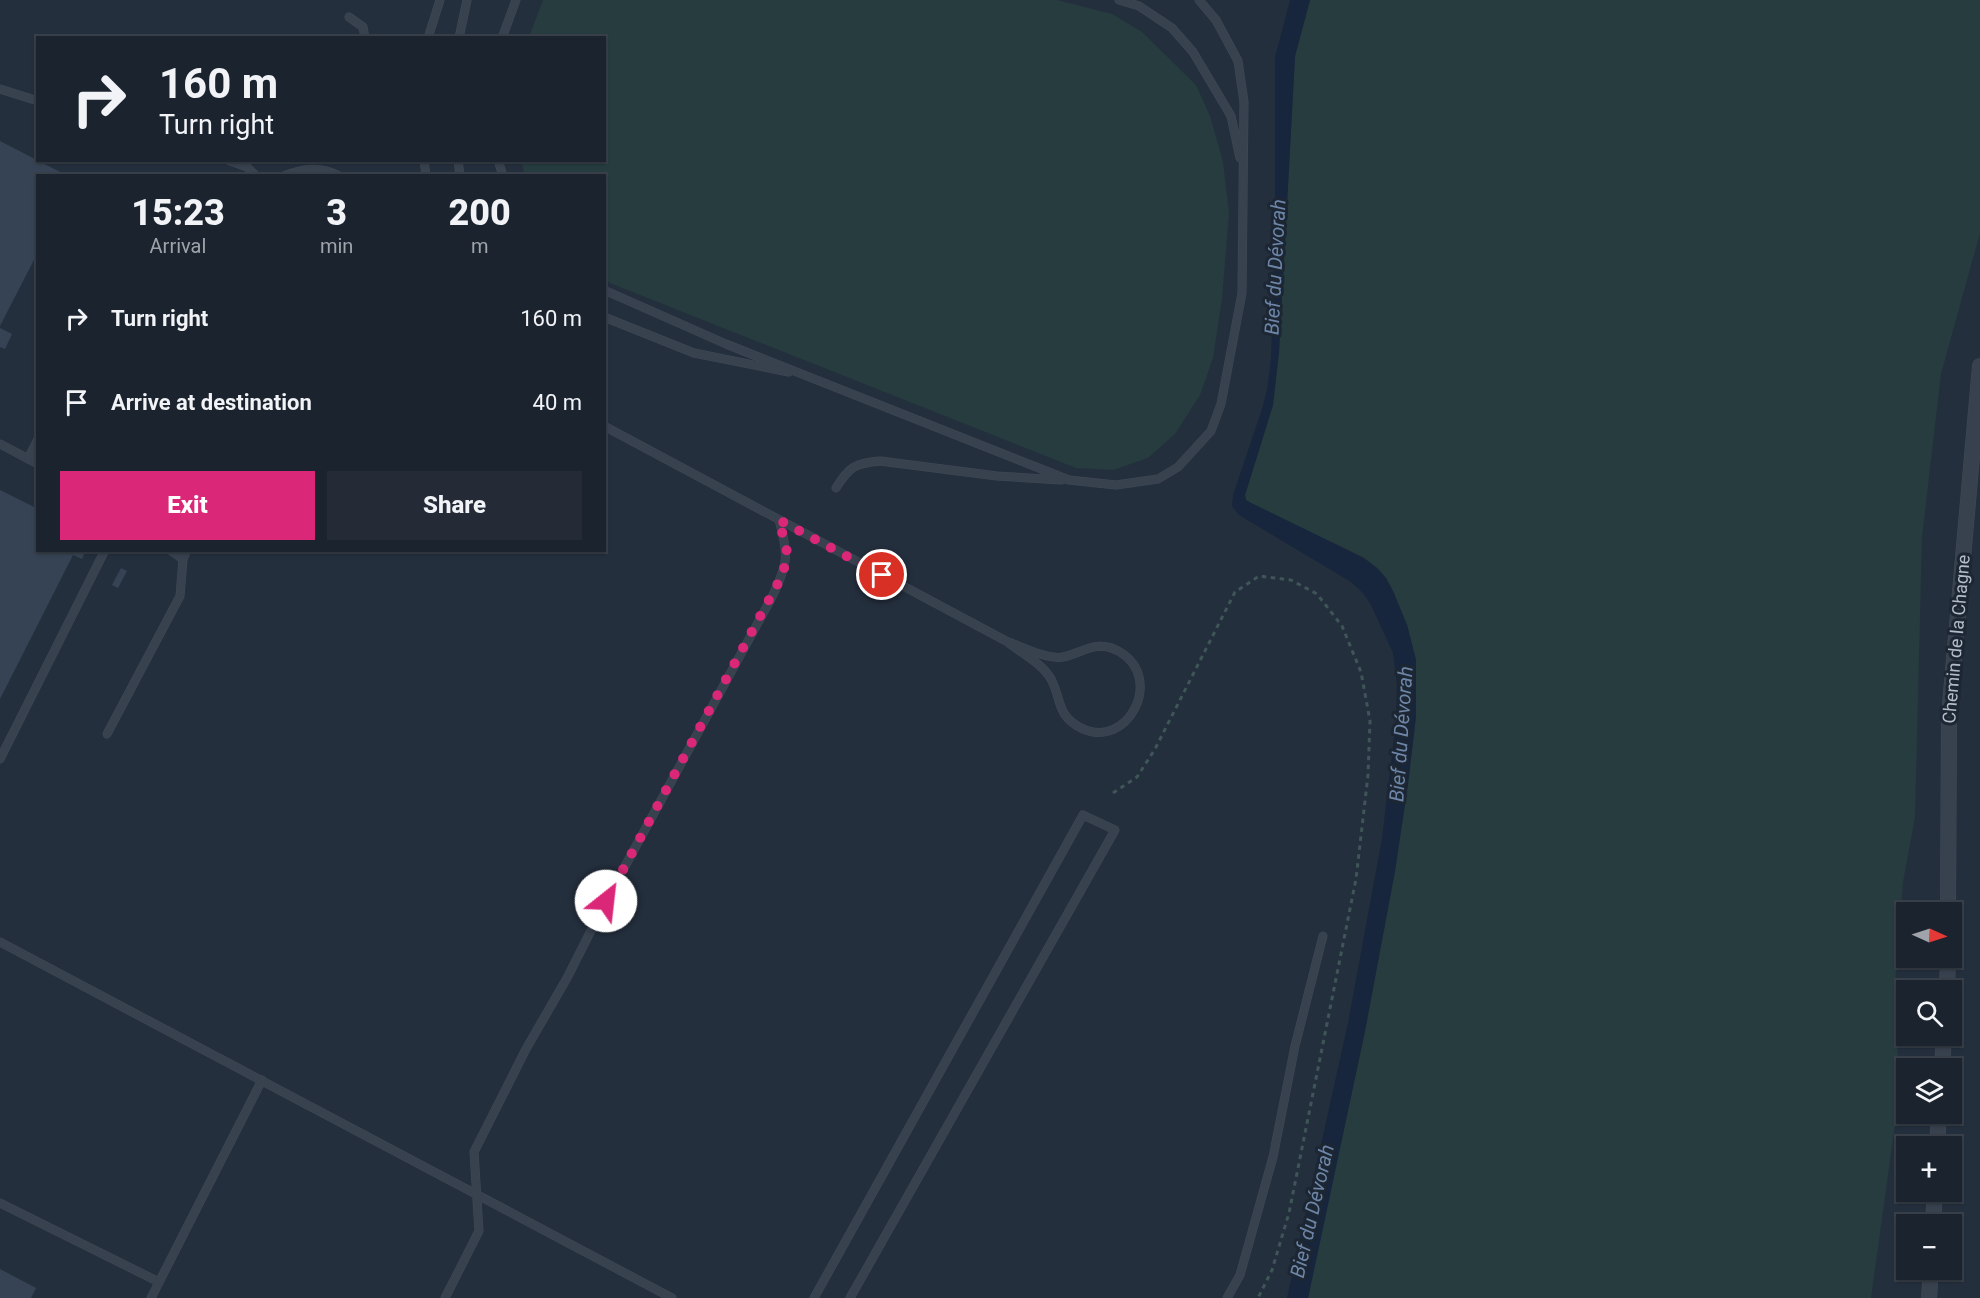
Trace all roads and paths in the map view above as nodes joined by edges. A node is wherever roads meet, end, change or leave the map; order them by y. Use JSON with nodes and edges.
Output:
{"nodes":[{"id":1,"x":440,"y":0,"type":"edge"},
{"id":2,"x":467,"y":0,"type":"edge"},
{"id":3,"x":516,"y":0,"type":"edge"},
{"id":4,"x":1119,"y":0,"type":"edge"},
{"id":5,"x":1199,"y":0,"type":"edge"},
{"id":6,"x":349,"y":16,"type":"dead end"},
{"id":7,"x":365,"y":36,"type":"edge"},
{"id":8,"x":429,"y":36,"type":"edge"},
{"id":9,"x":459,"y":36,"type":"edge"},
{"id":10,"x":503,"y":36,"type":"edge"},
{"id":11,"x":0,"y":89,"type":"edge"},
{"id":12,"x":36,"y":100,"type":"edge"},
{"id":13,"x":235,"y":162,"type":"edge"},
{"id":14,"x":1242,"y":172,"type":"junction"},
{"id":15,"x":254,"y":174,"type":"edge"},
{"id":16,"x":289,"y":174,"type":"edge"},
{"id":17,"x":334,"y":174,"type":"edge"},
{"id":18,"x":606,"y":291,"type":"edge"},
{"id":19,"x":606,"y":318,"type":"edge"},
{"id":20,"x":1980,"y":366,"type":"edge"},
{"id":21,"x":809,"y":376,"type":"junction"},
{"id":22,"x":606,"y":427,"type":"edge"},
{"id":23,"x":36,"y":443,"type":"edge"},
{"id":24,"x":0,"y":444,"type":"edge"},
{"id":25,"x":28,"y":459,"type":"junction"},
{"id":26,"x":36,"y":463,"type":"edge"},
{"id":27,"x":1069,"y":480,"type":"junction"},
{"id":28,"x":836,"y":488,"type":"dead end"},
{"id":29,"x":779,"y":520,"type":"junction"},
{"id":30,"x":104,"y":552,"type":"edge"},
{"id":31,"x":173,"y":552,"type":"edge"},
{"id":32,"x":186,"y":552,"type":"edge"},
{"id":33,"x":183,"y":559,"type":"junction"},
{"id":34,"x":1006,"y":641,"type":"junction"},
{"id":35,"x":107,"y":734,"type":"dead end"},
{"id":36,"x":0,"y":759,"type":"edge"},
{"id":37,"x":1113,"y":793,"type":"dead end"},
{"id":38,"x":1948,"y":902,"type":"edge"},
{"id":39,"x":1323,"y":936,"type":"dead end"},
{"id":40,"x":0,"y":942,"type":"edge"},
{"id":41,"x":262,"y":1080,"type":"junction"},
{"id":42,"x":476,"y":1194,"type":"junction"},
{"id":43,"x":0,"y":1203,"type":"edge"},
{"id":44,"x":1930,"y":1280,"type":"edge"},
{"id":45,"x":159,"y":1282,"type":"junction"},
{"id":46,"x":151,"y":1298,"type":"edge"},
{"id":47,"x":445,"y":1298,"type":"edge"},
{"id":48,"x":672,"y":1298,"type":"edge"},
{"id":49,"x":814,"y":1298,"type":"edge"},
{"id":50,"x":850,"y":1298,"type":"edge"},
{"id":51,"x":1227,"y":1298,"type":"edge"},
{"id":52,"x":1258,"y":1298,"type":"edge"},
{"id":53,"x":1929,"y":1298,"type":"edge"}],
"edges":[{"from":1,"to":8,"type":"lane"},
{"from":2,"to":9,"type":"lane"},
{"from":3,"to":10,"type":"lane"},
{"from":4,"to":14,"type":"lane"},
{"from":5,"to":14,"type":"lane"},
{"from":6,"to":7,"type":"lane"},
{"from":11,"to":12,"type":"lane"},
{"from":13,"to":15,"type":"lane"},
{"from":14,"to":27,"type":"lane"},
{"from":16,"to":17,"type":"lane"},
{"from":18,"to":21,"type":"lane"},
{"from":19,"to":21,"type":"lane"},
{"from":20,"to":38,"type":"street","name":"Chemin de la Chagne"},
{"from":21,"to":27,"type":"lane"},
{"from":22,"to":29,"type":"lane"},
{"from":23,"to":25,"type":"lane"},
{"from":24,"to":25,"type":"lane"},
{"from":25,"to":26,"type":"lane"},
{"from":27,"to":28,"type":"lane"},
{"from":29,"to":34,"type":"lane"},
{"from":29,"to":42,"type":"lane"},
{"from":30,"to":36,"type":"lane"},
{"from":31,"to":33,"type":"lane"},
{"from":32,"to":33,"type":"lane"},
{"from":33,"to":35,"type":"lane"},
{"from":34,"to":34,"type":"lane"},
{"from":37,"to":52,"type":"path"},
{"from":39,"to":51,"type":"lane"},
{"from":40,"to":41,"type":"lane"},
{"from":41,"to":42,"type":"lane"},
{"from":41,"to":45,"type":"lane"},
{"from":42,"to":47,"type":"lane"},
{"from":42,"to":48,"type":"lane"},
{"from":43,"to":45,"type":"lane"},
{"from":44,"to":53,"type":"street"},
{"from":45,"to":46,"type":"lane"},
{"from":49,"to":50,"type":"lane"}]}
